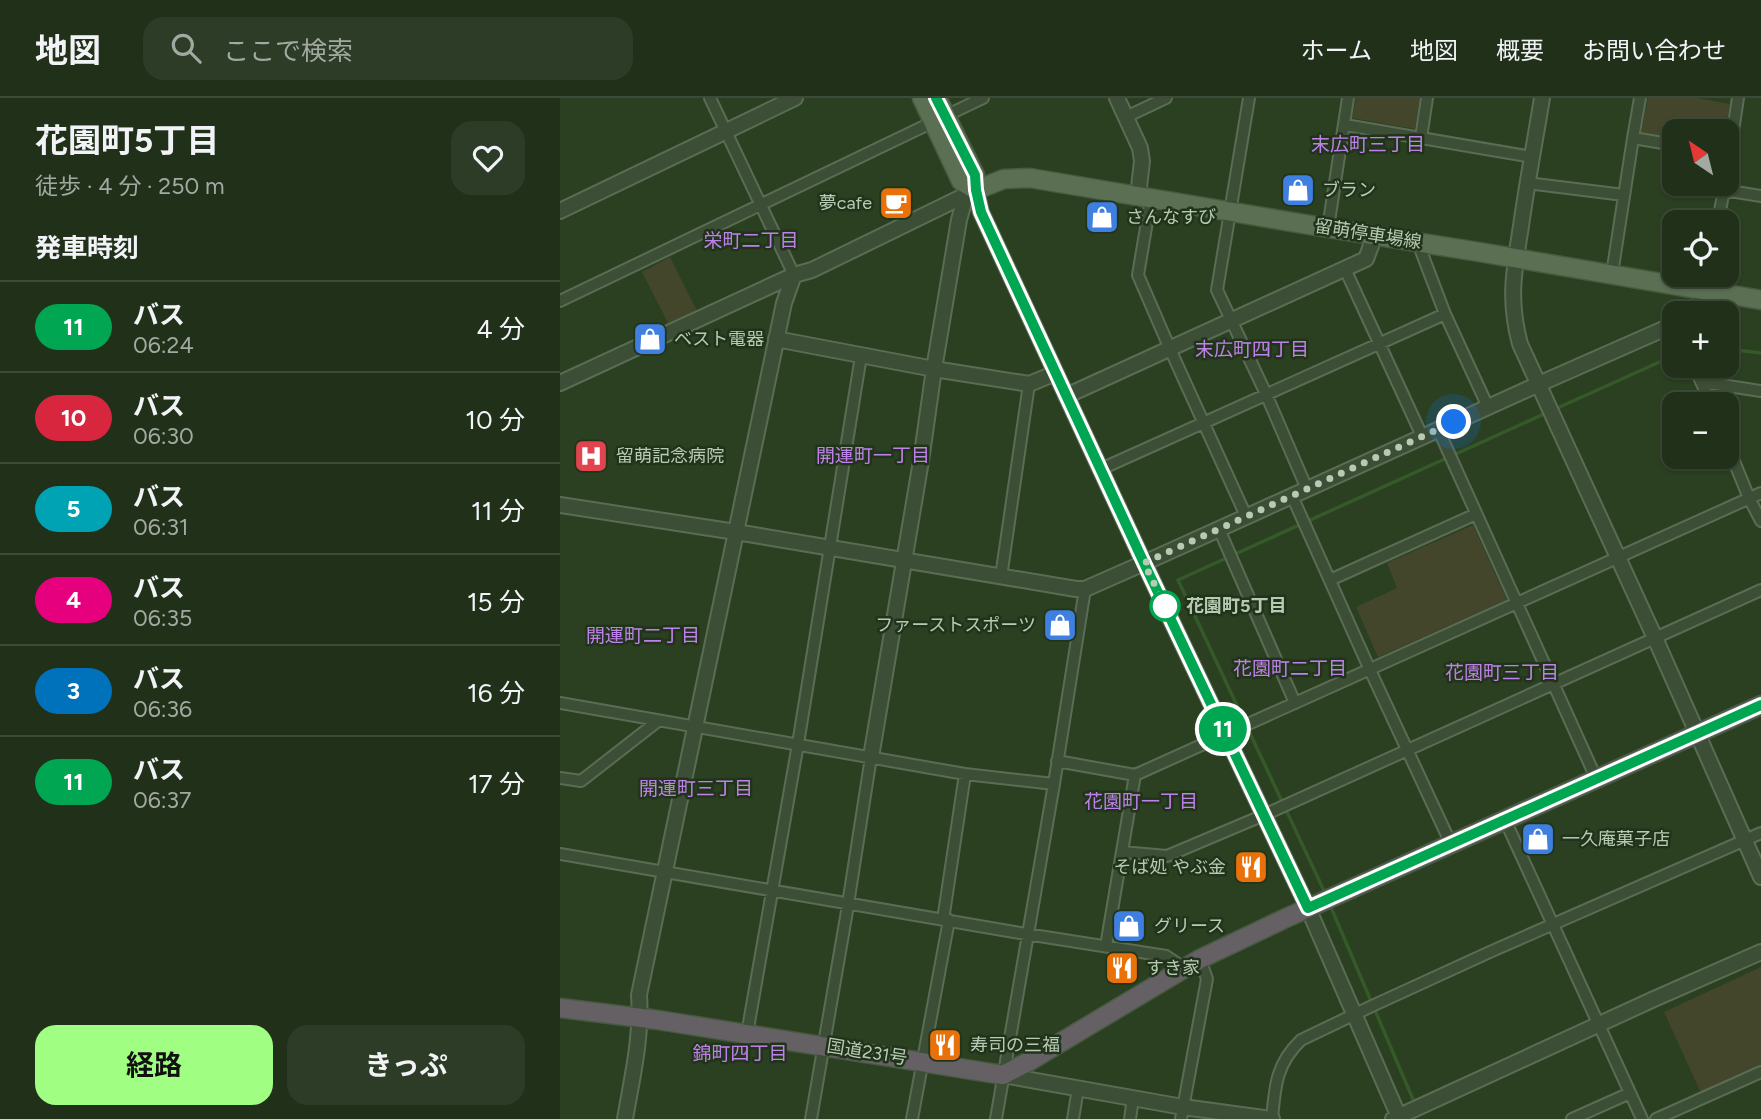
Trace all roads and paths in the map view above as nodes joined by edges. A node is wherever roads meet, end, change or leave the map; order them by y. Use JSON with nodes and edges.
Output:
{"nodes":[{"id":1,"x":710,"y":98,"type":"edge"},
{"id":2,"x":795,"y":98,"type":"edge"},
{"id":3,"x":922,"y":98,"type":"edge"},
{"id":4,"x":937,"y":98,"type":"edge"},
{"id":5,"x":984,"y":98,"type":"edge"},
{"id":6,"x":1117,"y":98,"type":"edge"},
{"id":7,"x":1166,"y":98,"type":"edge"},
{"id":8,"x":1249,"y":98,"type":"edge"},
{"id":9,"x":1348,"y":98,"type":"edge"},
{"id":10,"x":1427,"y":98,"type":"edge"},
{"id":11,"x":1542,"y":98,"type":"edge"},
{"id":12,"x":1640,"y":98,"type":"edge"},
{"id":13,"x":1738,"y":98,"type":"edge"},
{"id":14,"x":1126,"y":117,"type":"junction"},
{"id":15,"x":939,"y":119,"type":"junction"},
{"id":16,"x":1735,"y":119,"type":"edge"},
{"id":17,"x":1345,"y":125,"type":"junction"},
{"id":18,"x":727,"y":131,"type":"junction"},
{"id":19,"x":1421,"y":138,"type":"junction"},
{"id":20,"x":1633,"y":138,"type":"junction"},
{"id":21,"x":1662,"y":143,"type":"edge"},
{"id":22,"x":1532,"y":157,"type":"junction"},
{"id":23,"x":1527,"y":183,"type":"junction"},
{"id":24,"x":1740,"y":191,"type":"edge"},
{"id":25,"x":971,"y":192,"type":"junction"},
{"id":26,"x":1624,"y":195,"type":"junction"},
{"id":27,"x":1761,"y":196,"type":"edge"},
{"id":28,"x":1145,"y":197,"type":"junction"},
{"id":29,"x":761,"y":204,"type":"junction"},
{"id":30,"x":560,"y":211,"type":"edge"},
{"id":31,"x":1229,"y":211,"type":"junction"},
{"id":32,"x":1328,"y":228,"type":"junction"},
{"id":33,"x":1376,"y":235,"type":"junction"},
{"id":34,"x":1418,"y":243,"type":"junction"},
{"id":35,"x":1515,"y":259,"type":"junction"},
{"id":36,"x":1345,"y":269,"type":"junction"},
{"id":37,"x":1612,"y":274,"type":"junction"},
{"id":38,"x":794,"y":275,"type":"junction"},
{"id":39,"x":1662,"y":279,"type":"edge"},
{"id":40,"x":1720,"y":287,"type":"edge"},
{"id":41,"x":560,"y":300,"type":"edge"},
{"id":42,"x":1761,"y":300,"type":"edge"},
{"id":43,"x":1445,"y":314,"type":"junction"},
{"id":44,"x":1231,"y":321,"type":"junction"},
{"id":45,"x":1662,"y":330,"type":"edge"},
{"id":46,"x":776,"y":340,"type":"junction"},
{"id":47,"x":1380,"y":343,"type":"junction"},
{"id":48,"x":1170,"y":349,"type":"junction"},
{"id":49,"x":861,"y":356,"type":"junction"},
{"id":50,"x":934,"y":369,"type":"junction"},
{"id":51,"x":1056,"y":373,"type":"junction"},
{"id":52,"x":1700,"y":378,"type":"edge"},
{"id":53,"x":1702,"y":382,"type":"junction"},
{"id":54,"x":560,"y":383,"type":"edge"},
{"id":55,"x":1029,"y":384,"type":"junction"},
{"id":56,"x":1538,"y":384,"type":"junction"},
{"id":57,"x":1761,"y":391,"type":"edge"},
{"id":58,"x":1706,"y":392,"type":"edge"},
{"id":59,"x":1266,"y":394,"type":"junction"},
{"id":60,"x":1066,"y":396,"type":"junction"},
{"id":61,"x":1488,"y":407,"type":"junction"},
{"id":62,"x":1203,"y":423,"type":"junction"},
{"id":63,"x":1438,"y":429,"type":"junction"},
{"id":64,"x":1422,"y":436,"type":"junction"},
{"id":65,"x":1101,"y":469,"type":"junction"},
{"id":66,"x":1737,"y":469,"type":"edge"},
{"id":67,"x":1307,"y":489,"type":"junction"},
{"id":68,"x":1761,"y":493,"type":"edge"},
{"id":69,"x":1292,"y":496,"type":"junction"},
{"id":70,"x":1749,"y":498,"type":"junction"},
{"id":71,"x":560,"y":505,"type":"edge"},
{"id":72,"x":1476,"y":514,"type":"junction"},
{"id":73,"x":1246,"y":516,"type":"junction"},
{"id":74,"x":1761,"y":521,"type":"edge"},
{"id":75,"x":1219,"y":529,"type":"junction"},
{"id":76,"x":736,"y":532,"type":"junction"},
{"id":77,"x":830,"y":549,"type":"junction"},
{"id":78,"x":1618,"y":558,"type":"junction"},
{"id":79,"x":904,"y":561,"type":"junction"},
{"id":80,"x":1144,"y":563,"type":"junction"},
{"id":81,"x":1001,"y":577,"type":"junction"},
{"id":82,"x":1330,"y":580,"type":"junction"},
{"id":83,"x":1085,"y":589,"type":"junction"},
{"id":84,"x":1761,"y":590,"type":"edge"},
{"id":85,"x":1517,"y":604,"type":"junction"},
{"id":86,"x":1655,"y":638,"type":"junction"},
{"id":87,"x":1370,"y":670,"type":"junction"},
{"id":88,"x":1553,"y":684,"type":"junction"},
{"id":89,"x":1295,"y":703,"type":"junction"},
{"id":90,"x":560,"y":704,"type":"edge"},
{"id":91,"x":1761,"y":705,"type":"edge"},
{"id":92,"x":659,"y":721,"type":"junction"},
{"id":93,"x":694,"y":728,"type":"junction"},
{"id":94,"x":1226,"y":734,"type":"junction"},
{"id":95,"x":1696,"y":734,"type":"junction"},
{"id":96,"x":798,"y":744,"type":"junction"},
{"id":97,"x":1408,"y":750,"type":"junction"},
{"id":98,"x":871,"y":757,"type":"junction"},
{"id":99,"x":1057,"y":761,"type":"junction"},
{"id":100,"x":965,"y":774,"type":"junction"},
{"id":101,"x":1135,"y":775,"type":"junction"},
{"id":102,"x":560,"y":778,"type":"edge"},
{"id":103,"x":1596,"y":778,"type":"junction"},
{"id":104,"x":1054,"y":784,"type":"junction"},
{"id":105,"x":1264,"y":815,"type":"junction"},
{"id":106,"x":1505,"y":820,"type":"junction"},
{"id":107,"x":1761,"y":833,"type":"edge"},
{"id":108,"x":1745,"y":841,"type":"junction"},
{"id":109,"x":1451,"y":844,"type":"junction"},
{"id":110,"x":1122,"y":852,"type":"junction"},
{"id":111,"x":560,"y":853,"type":"edge"},
{"id":112,"x":664,"y":872,"type":"junction"},
{"id":113,"x":1761,"y":877,"type":"edge"},
{"id":114,"x":773,"y":891,"type":"junction"},
{"id":115,"x":848,"y":903,"type":"junction"},
{"id":116,"x":1308,"y":908,"type":"junction"},
{"id":117,"x":946,"y":920,"type":"junction"},
{"id":118,"x":1552,"y":925,"type":"junction"},
{"id":119,"x":1027,"y":934,"type":"junction"},
{"id":120,"x":1106,"y":946,"type":"junction"},
{"id":121,"x":1761,"y":952,"type":"edge"},
{"id":122,"x":1200,"y":959,"type":"junction"},
{"id":123,"x":1184,"y":968,"type":"junction"},
{"id":124,"x":560,"y":1008,"type":"edge"},
{"id":125,"x":1354,"y":1014,"type":"junction"},
{"id":126,"x":640,"y":1017,"type":"junction"},
{"id":127,"x":1599,"y":1025,"type":"junction"},
{"id":128,"x":747,"y":1034,"type":"junction"},
{"id":129,"x":823,"y":1045,"type":"junction"},
{"id":130,"x":922,"y":1061,"type":"junction"},
{"id":131,"x":1761,"y":1072,"type":"edge"},
{"id":132,"x":1003,"y":1075,"type":"junction"},
{"id":133,"x":1078,"y":1088,"type":"junction"},
{"id":134,"x":1630,"y":1093,"type":"junction"},
{"id":135,"x":1133,"y":1098,"type":"junction"},
{"id":136,"x":1182,"y":1113,"type":"edge"},
{"id":137,"x":1398,"y":1118,"type":"edge"},
{"id":138,"x":625,"y":1119,"type":"edge"},
{"id":139,"x":811,"y":1119,"type":"edge"},
{"id":140,"x":912,"y":1119,"type":"edge"},
{"id":141,"x":996,"y":1119,"type":"edge"},
{"id":142,"x":1073,"y":1119,"type":"edge"},
{"id":143,"x":1129,"y":1119,"type":"edge"},
{"id":144,"x":1272,"y":1119,"type":"edge"},
{"id":145,"x":1572,"y":1119,"type":"edge"},
{"id":146,"x":1642,"y":1119,"type":"edge"},
{"id":147,"x":1656,"y":1119,"type":"edge"}],
"edges":[{"from":1,"to":18,"type":"street"},
{"from":2,"to":18,"type":"street"},
{"from":3,"to":15,"type":"main road"},
{"from":4,"to":15,"type":"main road"},
{"from":5,"to":15,"type":"street"},
{"from":6,"to":14,"type":"street"},
{"from":7,"to":14,"type":"street"},
{"from":8,"to":31,"type":"street"},
{"from":9,"to":17,"type":"street"},
{"from":10,"to":19,"type":"street"},
{"from":11,"to":22,"type":"street"},
{"from":12,"to":20,"type":"street"},
{"from":13,"to":16,"type":"street"},
{"from":14,"to":28,"type":"street"},
{"from":15,"to":25,"type":"main road"},
{"from":15,"to":29,"type":"street"},
{"from":17,"to":19,"type":"street"},
{"from":17,"to":32,"type":"street"},
{"from":18,"to":29,"type":"street"},
{"from":18,"to":30,"type":"street"},
{"from":19,"to":22,"type":"street"},
{"from":20,"to":21,"type":"street"},
{"from":20,"to":26,"type":"street"},
{"from":22,"to":23,"type":"street"},
{"from":23,"to":26,"type":"street"},
{"from":23,"to":35,"type":"street"},
{"from":24,"to":27,"type":"street"},
{"from":25,"to":28,"type":"main road","name":"留萌停車場線"},
{"from":25,"to":38,"type":"street"},
{"from":25,"to":50,"type":"street"},
{"from":25,"to":51,"type":"street"},
{"from":26,"to":37,"type":"street"},
{"from":28,"to":31,"type":"main road","name":"留萌停車場線"},
{"from":28,"to":48,"type":"street"},
{"from":29,"to":38,"type":"street"},
{"from":29,"to":41,"type":"street"},
{"from":31,"to":32,"type":"main road","name":"留萌停車場線"},
{"from":31,"to":44,"type":"street"},
{"from":32,"to":33,"type":"main road","name":"留萌停車場線"},
{"from":33,"to":34,"type":"main road","name":"留萌停車場線"},
{"from":33,"to":36,"type":"street"},
{"from":34,"to":35,"type":"main road","name":"留萌停車場線"},
{"from":34,"to":43,"type":"street"},
{"from":35,"to":37,"type":"main road","name":"留萌停車場線"},
{"from":35,"to":56,"type":"street"},
{"from":36,"to":44,"type":"street"},
{"from":36,"to":47,"type":"street"},
{"from":37,"to":39,"type":"main road","name":"留萌停車場線"},
{"from":38,"to":46,"type":"street"},
{"from":38,"to":54,"type":"street"},
{"from":40,"to":42,"type":"main road","name":"留萌停車場線"},
{"from":43,"to":47,"type":"street"},
{"from":43,"to":61,"type":"street"},
{"from":44,"to":48,"type":"street"},
{"from":44,"to":59,"type":"street"},
{"from":45,"to":56,"type":"street"},
{"from":46,"to":49,"type":"street"},
{"from":46,"to":76,"type":"street"},
{"from":47,"to":59,"type":"street"},
{"from":47,"to":64,"type":"street"},
{"from":48,"to":60,"type":"street"},
{"from":48,"to":62,"type":"street"},
{"from":49,"to":50,"type":"street"},
{"from":49,"to":77,"type":"street"},
{"from":50,"to":55,"type":"street"},
{"from":50,"to":79,"type":"street"},
{"from":51,"to":55,"type":"street"},
{"from":51,"to":60,"type":"street"},
{"from":52,"to":53,"type":"street"},
{"from":53,"to":57,"type":"street"},
{"from":53,"to":58,"type":"street"},
{"from":55,"to":81,"type":"street"},
{"from":56,"to":61,"type":"street"},
{"from":56,"to":78,"type":"street"},
{"from":59,"to":62,"type":"street"},
{"from":59,"to":67,"type":"street"},
{"from":60,"to":65,"type":"street"},
{"from":61,"to":63,"type":"street"},
{"from":62,"to":65,"type":"street"},
{"from":62,"to":73,"type":"street"},
{"from":63,"to":64,"type":"street"},
{"from":63,"to":72,"type":"street"},
{"from":64,"to":67,"type":"street"},
{"from":65,"to":80,"type":"street"},
{"from":66,"to":70,"type":"street"},
{"from":67,"to":69,"type":"street"},
{"from":68,"to":70,"type":"street"},
{"from":69,"to":73,"type":"street"},
{"from":69,"to":82,"type":"street"},
{"from":70,"to":74,"type":"street"},
{"from":70,"to":78,"type":"street"},
{"from":71,"to":76,"type":"street"},
{"from":72,"to":82,"type":"street"},
{"from":72,"to":85,"type":"street"},
{"from":73,"to":75,"type":"street"},
{"from":75,"to":80,"type":"street"},
{"from":75,"to":89,"type":"street"},
{"from":76,"to":77,"type":"street"},
{"from":76,"to":93,"type":"street"},
{"from":77,"to":79,"type":"street"},
{"from":77,"to":96,"type":"street"},
{"from":78,"to":85,"type":"street"},
{"from":78,"to":86,"type":"street"},
{"from":79,"to":81,"type":"street"},
{"from":79,"to":98,"type":"street"},
{"from":80,"to":83,"type":"street"},
{"from":80,"to":94,"type":"street"},
{"from":81,"to":83,"type":"street"},
{"from":82,"to":87,"type":"street"},
{"from":83,"to":99,"type":"street"},
{"from":84,"to":86,"type":"street"},
{"from":85,"to":87,"type":"street"},
{"from":85,"to":88,"type":"street"},
{"from":86,"to":88,"type":"street"},
{"from":86,"to":95,"type":"street"},
{"from":87,"to":89,"type":"street"},
{"from":87,"to":97,"type":"street"},
{"from":88,"to":97,"type":"street"},
{"from":88,"to":103,"type":"street"},
{"from":89,"to":94,"type":"street"},
{"from":90,"to":92,"type":"street"},
{"from":91,"to":95,"type":"highway"},
{"from":92,"to":93,"type":"street"},
{"from":92,"to":102,"type":"street"},
{"from":93,"to":96,"type":"street"},
{"from":93,"to":112,"type":"street"},
{"from":94,"to":101,"type":"street"},
{"from":94,"to":105,"type":"street"},
{"from":95,"to":103,"type":"highway"},
{"from":95,"to":108,"type":"street"},
{"from":96,"to":98,"type":"street"},
{"from":96,"to":114,"type":"street"},
{"from":97,"to":105,"type":"street"},
{"from":97,"to":109,"type":"street"},
{"from":98,"to":100,"type":"street"},
{"from":98,"to":115,"type":"street"},
{"from":99,"to":101,"type":"street"},
{"from":99,"to":104,"type":"street"},
{"from":100,"to":104,"type":"street"},
{"from":100,"to":117,"type":"street"},
{"from":101,"to":110,"type":"street"},
{"from":103,"to":106,"type":"highway"},
{"from":104,"to":119,"type":"street"},
{"from":105,"to":110,"type":"street"},
{"from":105,"to":116,"type":"street"},
{"from":106,"to":109,"type":"highway"},
{"from":106,"to":118,"type":"street"},
{"from":107,"to":108,"type":"street"},
{"from":108,"to":113,"type":"street"},
{"from":108,"to":118,"type":"street"},
{"from":109,"to":116,"type":"highway"},
{"from":110,"to":120,"type":"street"},
{"from":111,"to":112,"type":"street"},
{"from":112,"to":114,"type":"street"},
{"from":112,"to":126,"type":"street"},
{"from":114,"to":115,"type":"street"},
{"from":114,"to":128,"type":"street"},
{"from":115,"to":117,"type":"street"},
{"from":115,"to":129,"type":"street"},
{"from":116,"to":122,"type":"highway"},
{"from":116,"to":125,"type":"street"},
{"from":117,"to":119,"type":"street"},
{"from":117,"to":130,"type":"street"},
{"from":118,"to":125,"type":"street"},
{"from":118,"to":127,"type":"street"},
{"from":119,"to":120,"type":"street"},
{"from":119,"to":132,"type":"street"},
{"from":120,"to":123,"type":"street"},
{"from":121,"to":127,"type":"street"},
{"from":122,"to":123,"type":"highway"},
{"from":122,"to":136,"type":"street"},
{"from":123,"to":132,"type":"highway"},
{"from":124,"to":126,"type":"highway","name":"国道231号"},
{"from":125,"to":137,"type":"street"},
{"from":125,"to":144,"type":"street"},
{"from":126,"to":128,"type":"highway","name":"国道231号"},
{"from":126,"to":138,"type":"street"},
{"from":127,"to":134,"type":"street"},
{"from":127,"to":137,"type":"street"},
{"from":128,"to":129,"type":"highway","name":"国道231号"},
{"from":129,"to":130,"type":"highway","name":"国道231号"},
{"from":129,"to":139,"type":"street"},
{"from":130,"to":132,"type":"highway","name":"国道231号"},
{"from":130,"to":140,"type":"street"},
{"from":131,"to":147,"type":"street"},
{"from":132,"to":133,"type":"street"},
{"from":132,"to":141,"type":"street"},
{"from":133,"to":135,"type":"street"},
{"from":133,"to":142,"type":"street"},
{"from":134,"to":145,"type":"street"},
{"from":134,"to":146,"type":"street"},
{"from":135,"to":136,"type":"street"},
{"from":135,"to":143,"type":"street"},
{"from":136,"to":144,"type":"street"}]}
